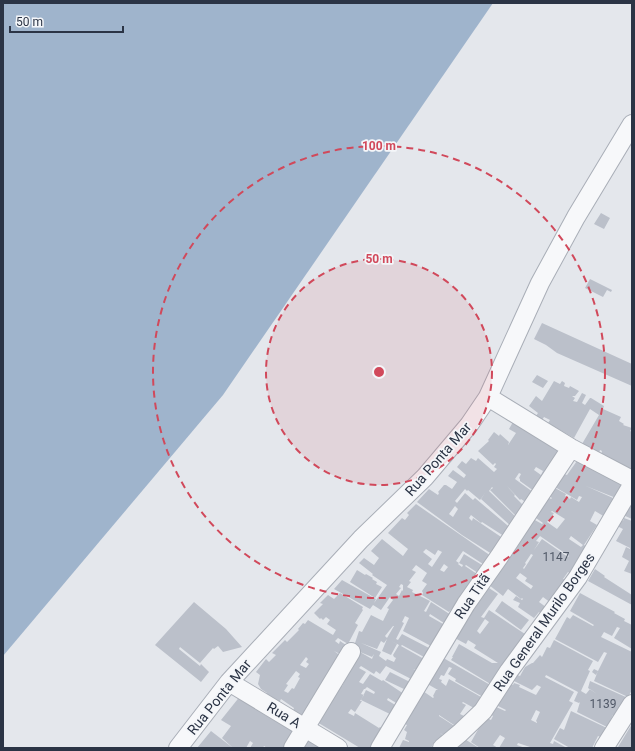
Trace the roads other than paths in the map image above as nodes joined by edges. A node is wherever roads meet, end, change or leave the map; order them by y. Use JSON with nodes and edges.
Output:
{"nodes":[{"id":1,"x":632,"y":124,"type":"edge"},
{"id":2,"x":488,"y":396,"type":"junction"},
{"id":3,"x":571,"y":448,"type":"junction"},
{"id":4,"x":632,"y":480,"type":"edge"},
{"id":5,"x":632,"y":484,"type":"edge"},
{"id":6,"x":351,"y":652,"type":"dead end"},
{"id":7,"x":229,"y":682,"type":"junction"},
{"id":8,"x":632,"y":704,"type":"edge"},
{"id":9,"x":306,"y":728,"type":"junction"},
{"id":10,"x":178,"y":748,"type":"edge"},
{"id":11,"x":293,"y":748,"type":"edge"},
{"id":12,"x":338,"y":748,"type":"edge"},
{"id":13,"x":380,"y":748,"type":"edge"},
{"id":14,"x":442,"y":748,"type":"edge"},
{"id":15,"x":604,"y":748,"type":"edge"}],
"edges":[{"from":1,"to":2,"type":"street","name":"Rua Ponta Mar"},
{"from":2,"to":3,"type":"street"},
{"from":2,"to":7,"type":"street","name":"Rua Ponta Mar"},
{"from":3,"to":4,"type":"street"},
{"from":3,"to":13,"type":"street","name":"Rua Titã"},
{"from":5,"to":14,"type":"street","name":"Rua General Murilo Borges"},
{"from":6,"to":9,"type":"street"},
{"from":7,"to":9,"type":"street","name":"Rua A"},
{"from":7,"to":10,"type":"street","name":"Rua Ponta Mar"},
{"from":8,"to":15,"type":"street"},
{"from":9,"to":11,"type":"street"},
{"from":9,"to":12,"type":"street","name":"Rua A"}]}
